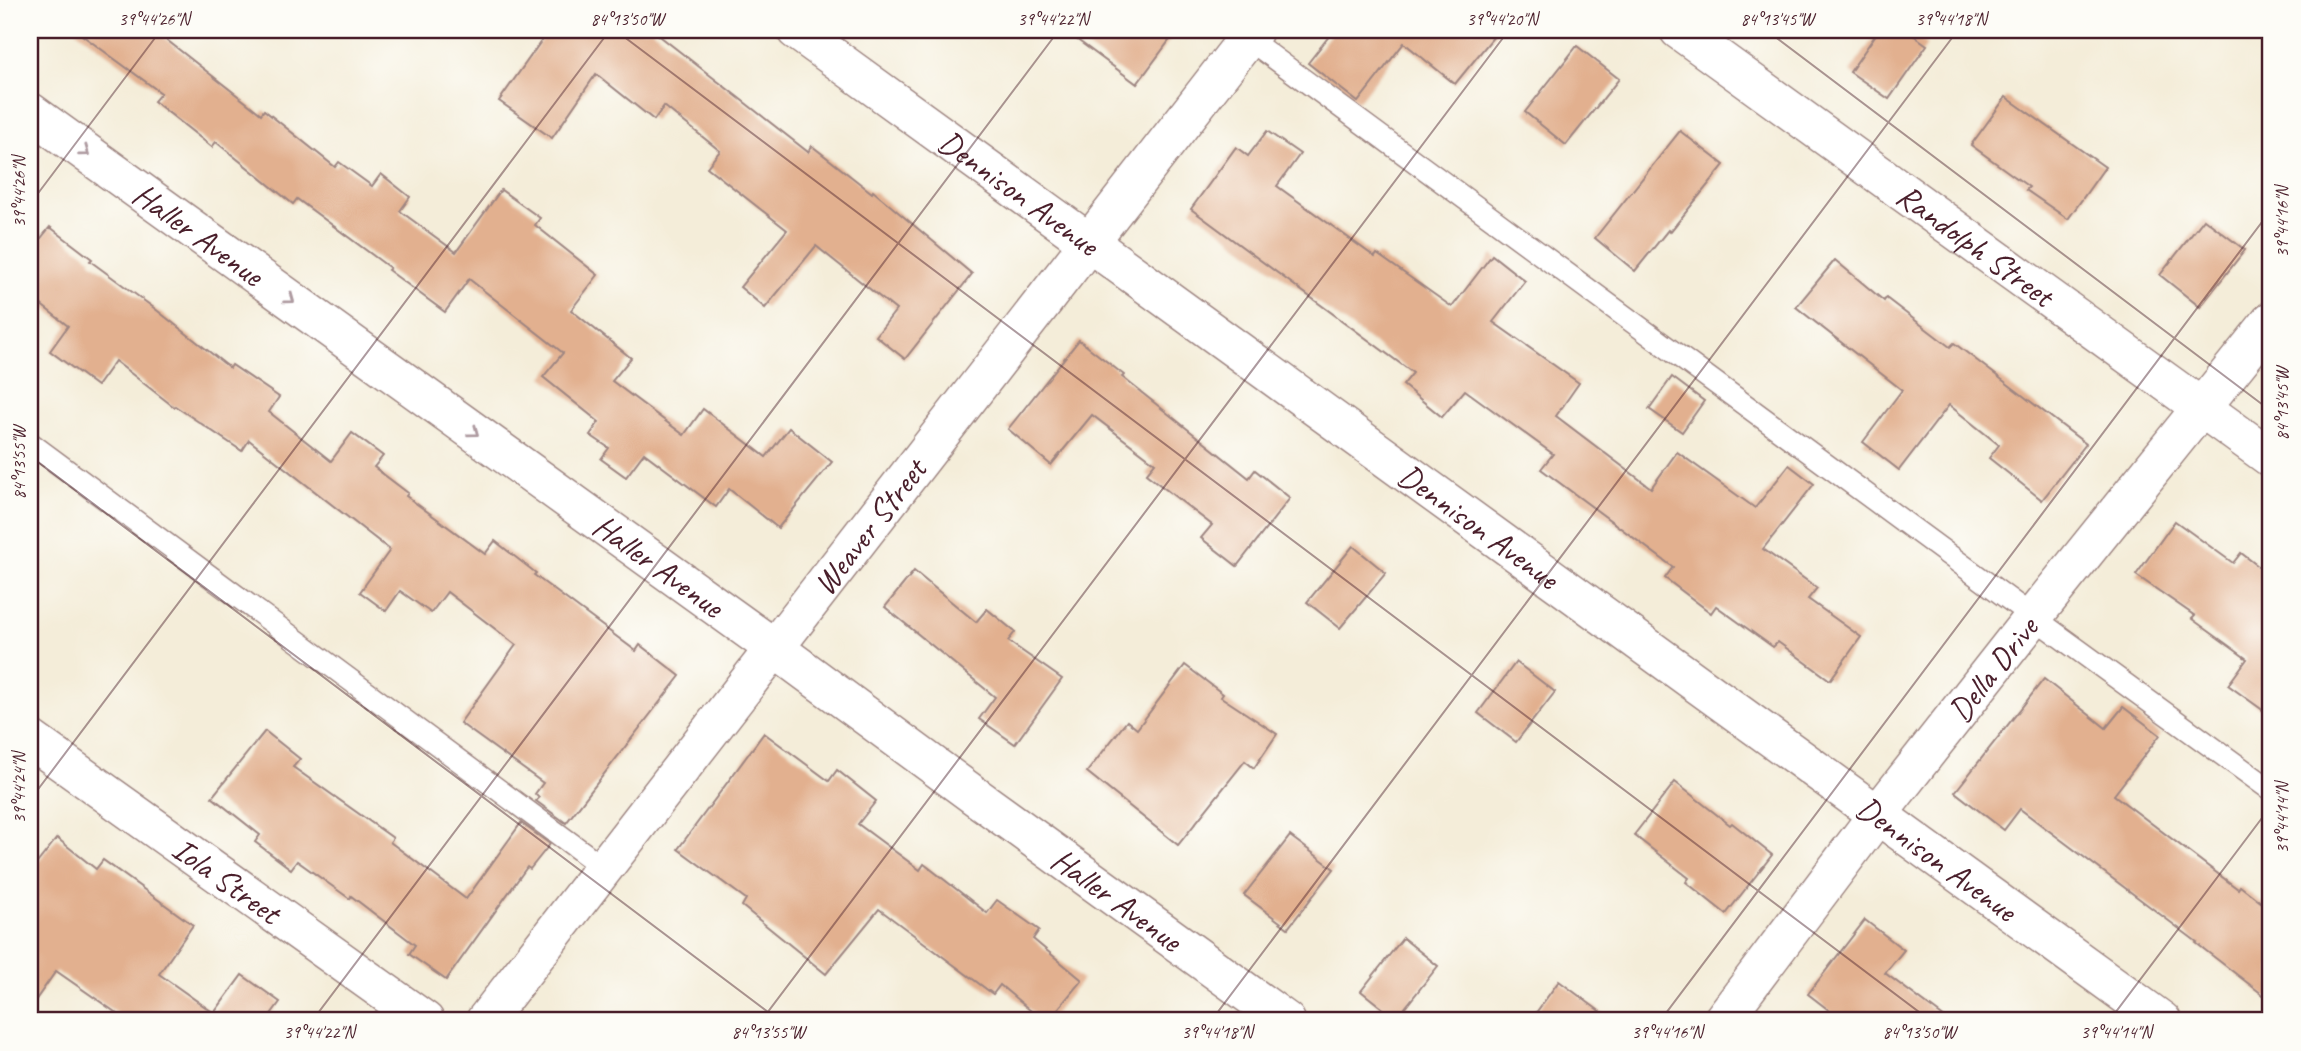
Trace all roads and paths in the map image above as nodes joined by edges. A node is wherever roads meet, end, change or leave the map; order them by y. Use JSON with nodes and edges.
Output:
{"nodes":[{"id":1,"x":796,"y":30,"type":"edge"},
{"id":2,"x":1679,"y":30,"type":"edge"},
{"id":3,"x":1250,"y":34,"type":"edge"},
{"id":4,"x":30,"y":112,"type":"edge"},
{"id":5,"x":1089,"y":244,"type":"junction"},
{"id":6,"x":2271,"y":321,"type":"edge"},
{"id":7,"x":2201,"y":407,"type":"junction"},
{"id":8,"x":30,"y":443,"type":"edge"},
{"id":9,"x":2271,"y":458,"type":"edge"},
{"id":10,"x":2032,"y":617,"type":"junction"},
{"id":11,"x":774,"y":648,"type":"junction"},
{"id":12,"x":30,"y":738,"type":"edge"},
{"id":13,"x":2271,"y":790,"type":"edge"},
{"id":14,"x":1878,"y":814,"type":"junction"},
{"id":15,"x":604,"y":868,"type":"junction"},
{"id":16,"x":425,"y":1021,"type":"edge"},
{"id":17,"x":485,"y":1021,"type":"edge"},
{"id":18,"x":1286,"y":1021,"type":"edge"},
{"id":19,"x":1722,"y":1021,"type":"edge"},
{"id":20,"x":2162,"y":1021,"type":"edge"}],
"edges":[{"from":1,"to":5,"type":"street","name":"Dennison Avenue"},
{"from":2,"to":7,"type":"street","name":"Randolph Street"},
{"from":3,"to":5,"type":"street","name":"Weaver Street"},
{"from":3,"to":10,"type":"lane"},
{"from":4,"to":11,"type":"street","name":"Haller Avenue","one_way":true},
{"from":5,"to":11,"type":"street","name":"Weaver Street"},
{"from":5,"to":14,"type":"street","name":"Dennison Avenue"},
{"from":6,"to":7,"type":"street","name":"Della Drive"},
{"from":7,"to":9,"type":"street","name":"Randolph Street"},
{"from":7,"to":10,"type":"street","name":"Della Drive"},
{"from":8,"to":15,"type":"lane"},
{"from":10,"to":13,"type":"lane"},
{"from":10,"to":14,"type":"street","name":"Della Drive"},
{"from":11,"to":15,"type":"street","name":"Weaver Street"},
{"from":11,"to":18,"type":"street","name":"Haller Avenue"},
{"from":12,"to":16,"type":"street","name":"Iola Street"},
{"from":14,"to":19,"type":"street","name":"Della Drive"},
{"from":14,"to":20,"type":"street","name":"Dennison Avenue"},
{"from":15,"to":17,"type":"street","name":"Weaver Street"}]}
